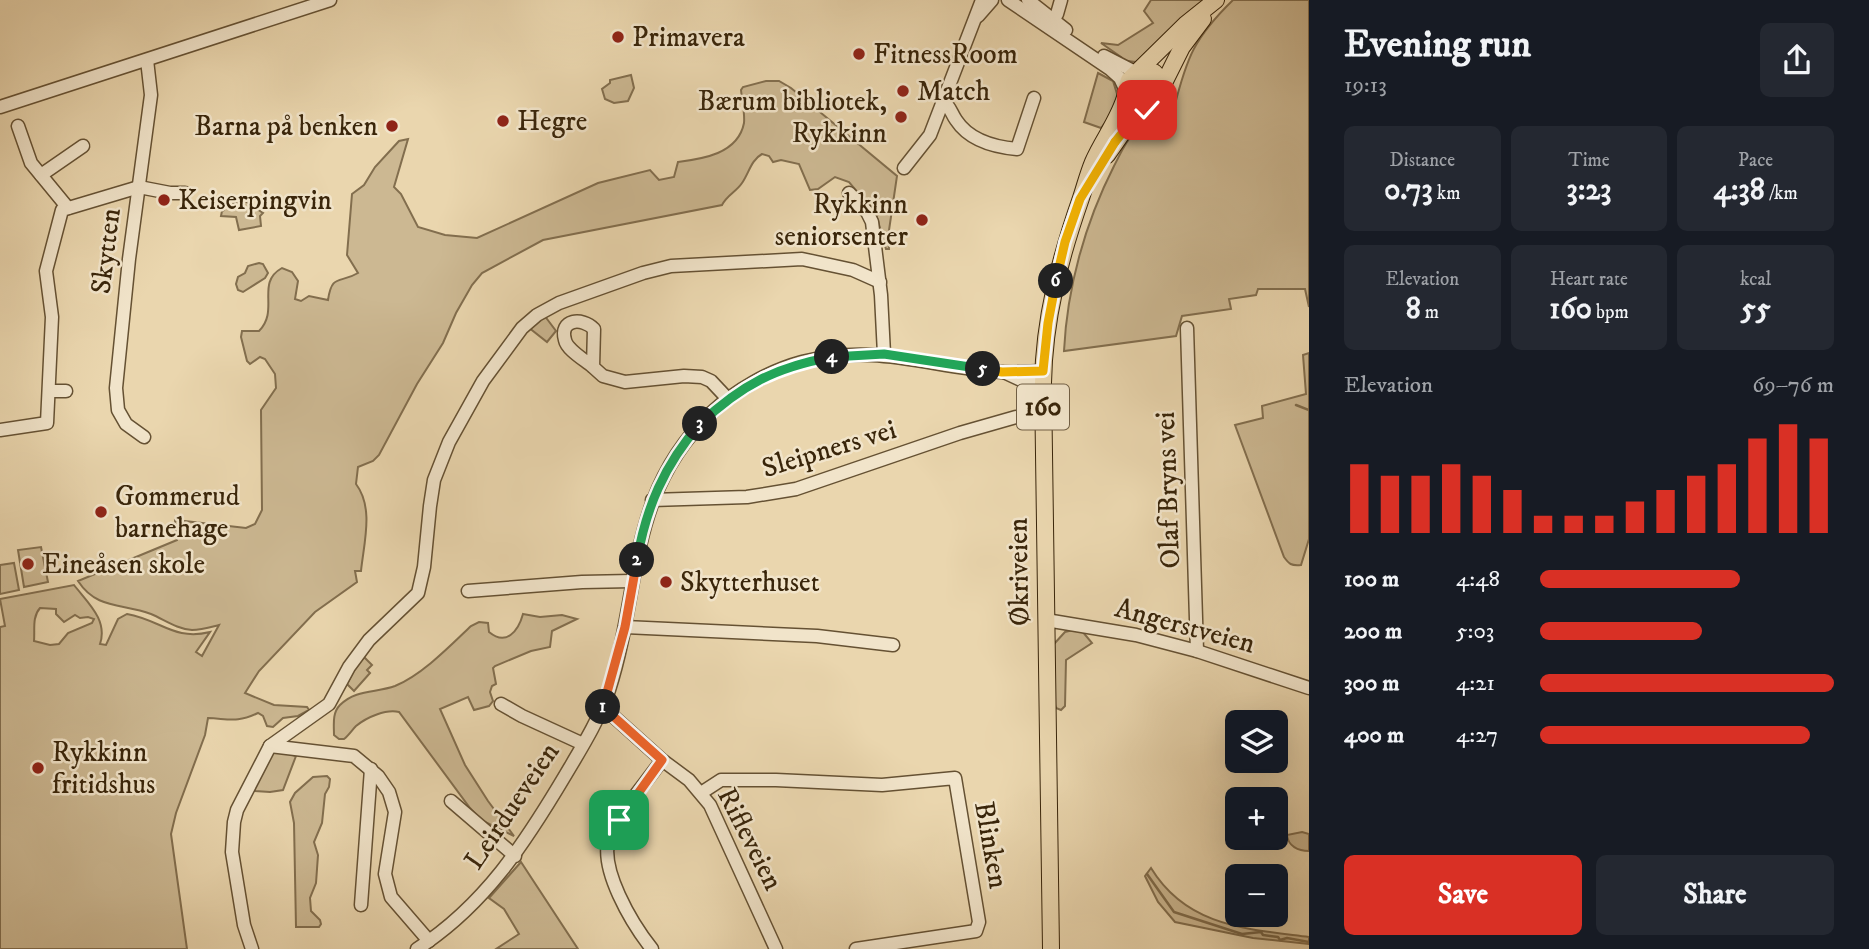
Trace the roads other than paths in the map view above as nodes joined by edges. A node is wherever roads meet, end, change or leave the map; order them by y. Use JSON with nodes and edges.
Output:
{"nodes":[{"id":1,"x":330,"y":0,"type":"edge"},
{"id":2,"x":982,"y":0,"type":"edge"},
{"id":3,"x":992,"y":0,"type":"edge"},
{"id":4,"x":1008,"y":0,"type":"edge"},
{"id":5,"x":1028,"y":0,"type":"edge"},
{"id":6,"x":1061,"y":0,"type":"edge"},
{"id":7,"x":1217,"y":0,"type":"edge"},
{"id":8,"x":975,"y":19,"type":"junction"},
{"id":9,"x":1052,"y":24,"type":"junction"},
{"id":10,"x":147,"y":60,"type":"junction"},
{"id":11,"x":1139,"y":72,"type":"junction"},
{"id":12,"x":1164,"y":83,"type":"junction"},
{"id":13,"x":1126,"y":93,"type":"junction"},
{"id":14,"x":1034,"y":98,"type":"dead end"},
{"id":15,"x":943,"y":101,"type":"junction"},
{"id":16,"x":0,"y":107,"type":"edge"},
{"id":17,"x":1147,"y":110,"type":"junction"},
{"id":18,"x":18,"y":126,"type":"dead end"},
{"id":19,"x":83,"y":146,"type":"dead end"},
{"id":20,"x":904,"y":168,"type":"dead end"},
{"id":21,"x":41,"y":175,"type":"junction"},
{"id":22,"x":139,"y":187,"type":"junction"},
{"id":23,"x":185,"y":193,"type":"dead end"},
{"id":24,"x":849,"y":193,"type":"dead end"},
{"id":25,"x":1080,"y":199,"type":"junction"},
{"id":26,"x":65,"y":209,"type":"junction"},
{"id":27,"x":880,"y":282,"type":"junction"},
{"id":28,"x":1187,"y":328,"type":"dead end"},
{"id":29,"x":884,"y":354,"type":"junction"},
{"id":30,"x":593,"y":367,"type":"dead end"},
{"id":31,"x":1043,"y":377,"type":"junction"},
{"id":32,"x":50,"y":391,"type":"junction"},
{"id":33,"x":66,"y":391,"type":"dead end"},
{"id":34,"x":727,"y":398,"type":"junction"},
{"id":35,"x":1016,"y":417,"type":"dead end"},
{"id":36,"x":0,"y":430,"type":"edge"},
{"id":37,"x":144,"y":437,"type":"dead end"},
{"id":38,"x":652,"y":500,"type":"junction"},
{"id":39,"x":632,"y":582,"type":"junction"},
{"id":40,"x":468,"y":591,"type":"dead end"},
{"id":41,"x":1046,"y":620,"type":"junction"},
{"id":42,"x":625,"y":627,"type":"junction"},
{"id":43,"x":893,"y":645,"type":"dead end"},
{"id":44,"x":1197,"y":651,"type":"junction"},
{"id":45,"x":1309,"y":688,"type":"edge"},
{"id":46,"x":501,"y":704,"type":"dead end"},
{"id":47,"x":603,"y":707,"type":"junction"},
{"id":48,"x":583,"y":744,"type":"junction"},
{"id":49,"x":270,"y":746,"type":"junction"},
{"id":50,"x":662,"y":760,"type":"junction"},
{"id":51,"x":371,"y":769,"type":"junction"},
{"id":52,"x":701,"y":793,"type":"junction"},
{"id":53,"x":451,"y":801,"type":"dead end"},
{"id":54,"x":515,"y":856,"type":"junction"},
{"id":55,"x":361,"y":905,"type":"dead end"},
{"id":56,"x":429,"y":941,"type":"junction"},
{"id":57,"x":252,"y":949,"type":"edge"},
{"id":58,"x":416,"y":949,"type":"edge"},
{"id":59,"x":652,"y":949,"type":"edge"},
{"id":60,"x":776,"y":949,"type":"edge"},
{"id":61,"x":856,"y":949,"type":"edge"},
{"id":62,"x":1051,"y":949,"type":"edge"}],
"edges":[{"from":1,"to":10,"type":"street"},
{"from":2,"to":8,"type":"street"},
{"from":3,"to":8,"type":"street"},
{"from":4,"to":9,"type":"street"},
{"from":5,"to":9,"type":"street"},
{"from":6,"to":9,"type":"street"},
{"from":7,"to":11,"type":"main road","number":"160"},
{"from":7,"to":12,"type":"main road","number":"160"},
{"from":8,"to":15,"type":"street"},
{"from":9,"to":11,"type":"street"},
{"from":9,"to":13,"type":"street"},
{"from":10,"to":16,"type":"street"},
{"from":10,"to":22,"type":"street","name":"Skytten"},
{"from":11,"to":12,"type":"main road"},
{"from":11,"to":13,"type":"main road","number":"160"},
{"from":12,"to":17,"type":"main road","number":"160"},
{"from":13,"to":17,"type":"main road"},
{"from":13,"to":25,"type":"main road","name":"Økriveien","number":"160"},
{"from":14,"to":15,"type":"street"},
{"from":15,"to":20,"type":"street"},
{"from":17,"to":25,"type":"main road","name":"Økriveien","number":"160"},
{"from":18,"to":21,"type":"street"},
{"from":19,"to":21,"type":"street"},
{"from":21,"to":26,"type":"street"},
{"from":22,"to":23,"type":"street"},
{"from":22,"to":26,"type":"street"},
{"from":22,"to":37,"type":"street","name":"Skytten"},
{"from":24,"to":27,"type":"street"},
{"from":25,"to":31,"type":"main road","name":"Økriveien","number":"160"},
{"from":26,"to":32,"type":"street"},
{"from":27,"to":29,"type":"street"},
{"from":27,"to":49,"type":"street"},
{"from":28,"to":44,"type":"street","name":"Olaf Bryns vei"},
{"from":29,"to":31,"type":"street","name":"Leirdueveien"},
{"from":29,"to":34,"type":"street","name":"Leirdueveien"},
{"from":30,"to":34,"type":"street"},
{"from":31,"to":41,"type":"main road","name":"Økriveien","number":"160"},
{"from":32,"to":33,"type":"street"},
{"from":32,"to":36,"type":"street"},
{"from":34,"to":38,"type":"street","name":"Leirdueveien"},
{"from":35,"to":38,"type":"street","name":"Sleipners vei"},
{"from":38,"to":39,"type":"street","name":"Leirdueveien"},
{"from":39,"to":40,"type":"street"},
{"from":39,"to":42,"type":"street","name":"Leirdueveien"},
{"from":41,"to":44,"type":"street","name":"Angerstveien"},
{"from":41,"to":62,"type":"main road","name":"Økriveien","number":"160"},
{"from":42,"to":43,"type":"street"},
{"from":42,"to":47,"type":"street","name":"Leirdueveien"},
{"from":44,"to":45,"type":"street","name":"Angerstveien"},
{"from":46,"to":48,"type":"street","name":"Leirdueveien"},
{"from":47,"to":48,"type":"street","name":"Leirdueveien"},
{"from":47,"to":50,"type":"street","name":"Rifleveien"},
{"from":48,"to":54,"type":"street","name":"Leirdueveien"},
{"from":49,"to":51,"type":"street"},
{"from":49,"to":57,"type":"street"},
{"from":50,"to":52,"type":"street","name":"Rifleveien"},
{"from":50,"to":59,"type":"street"},
{"from":51,"to":55,"type":"street"},
{"from":51,"to":56,"type":"street"},
{"from":52,"to":60,"type":"street","name":"Rifleveien"},
{"from":52,"to":61,"type":"street","name":"Blinken"},
{"from":53,"to":54,"type":"street"},
{"from":54,"to":56,"type":"street","name":"Leirdueveien"},
{"from":56,"to":58,"type":"street","name":"Leirdueveien"}]}
